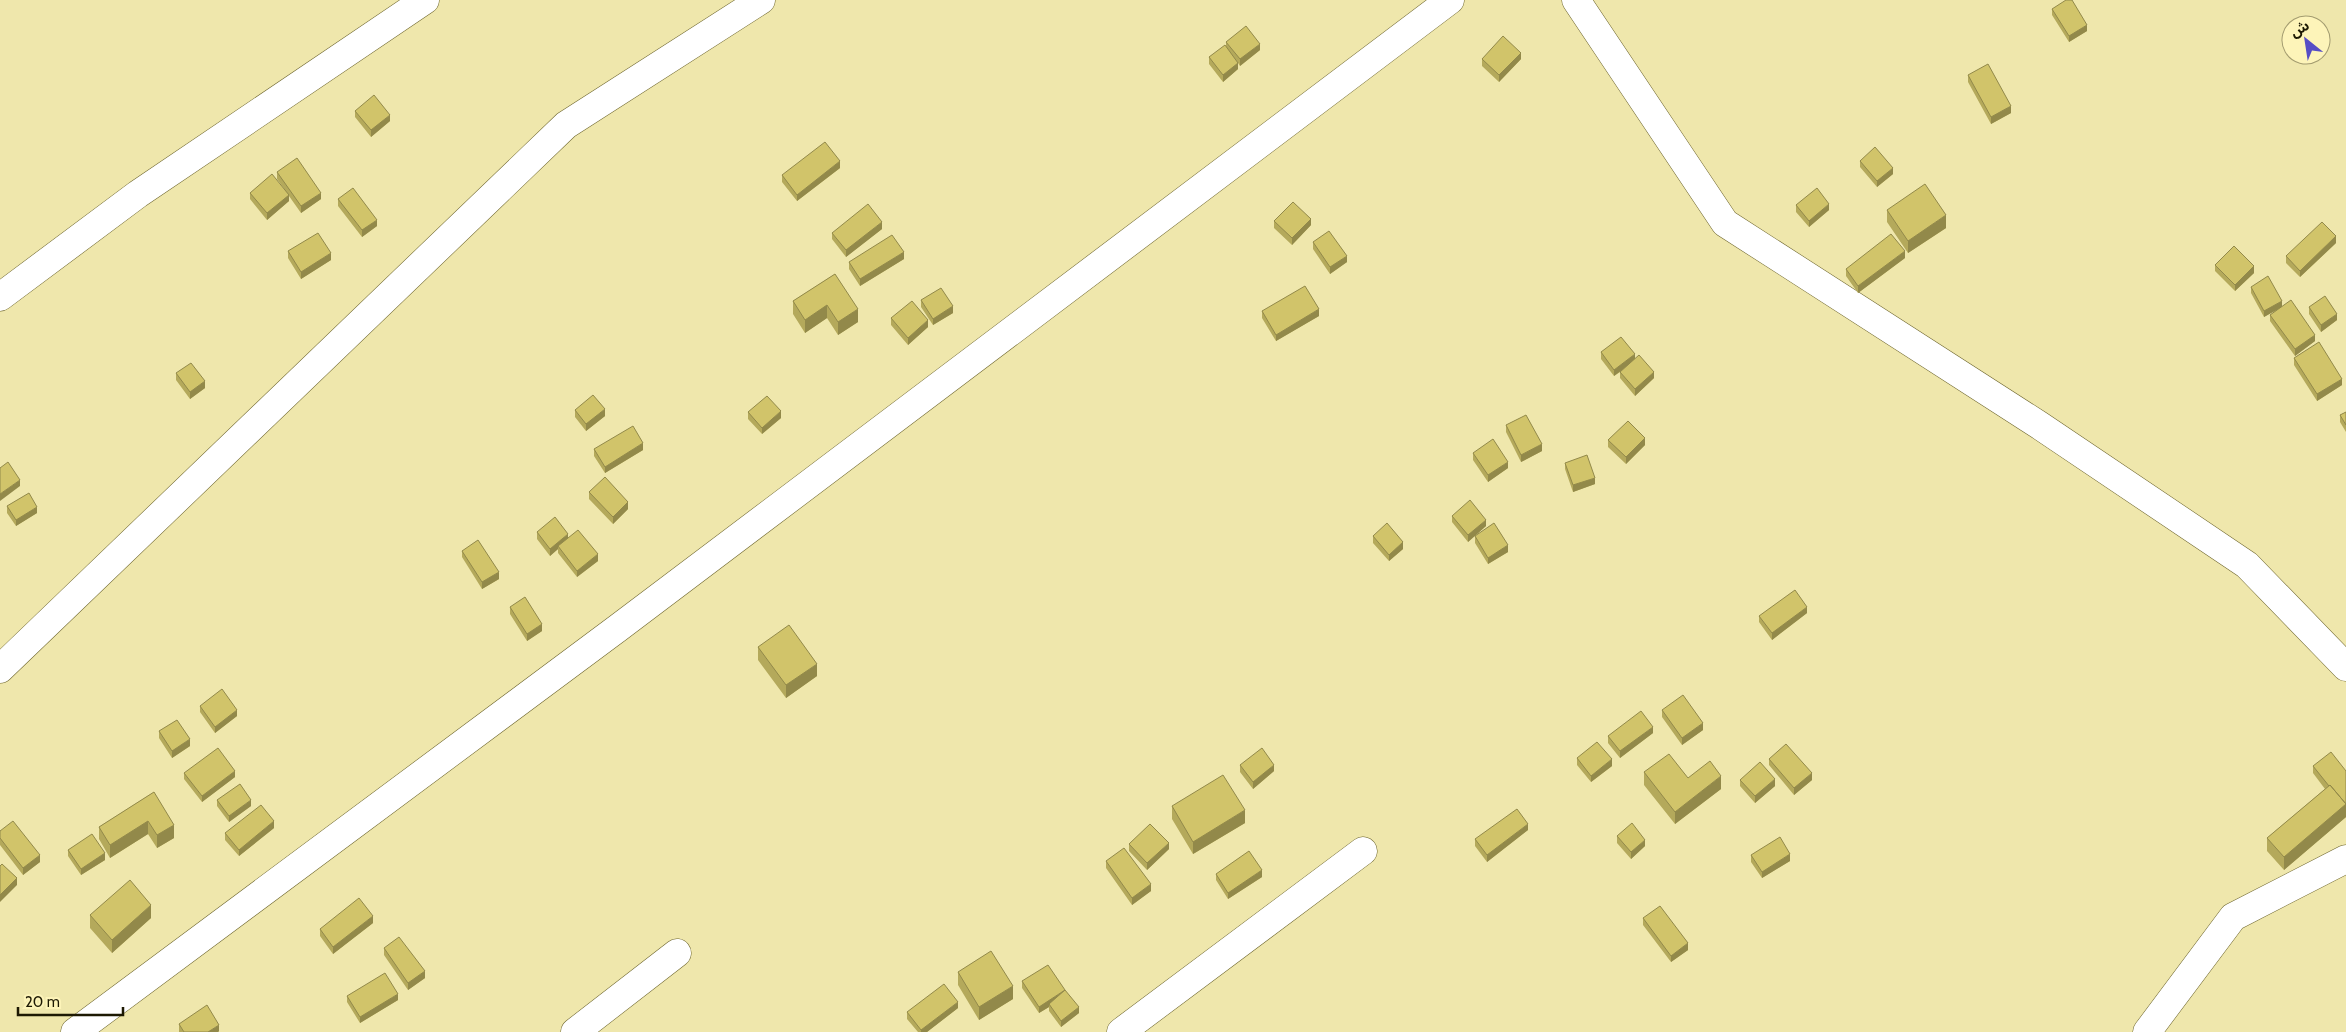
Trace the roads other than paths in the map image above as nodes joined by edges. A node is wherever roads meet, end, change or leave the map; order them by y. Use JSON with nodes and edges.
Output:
{"nodes":[{"id":1,"x":424,"y":0,"type":"edge"},
{"id":2,"x":761,"y":0,"type":"edge"},
{"id":3,"x":1450,"y":0,"type":"edge"},
{"id":4,"x":1576,"y":0,"type":"edge"},
{"id":5,"x":0,"y":297,"type":"edge"},
{"id":6,"x":2346,"y":668,"type":"edge"},
{"id":7,"x":0,"y":669,"type":"edge"},
{"id":8,"x":1363,"y":851,"type":"dead end"},
{"id":9,"x":2346,"y":859,"type":"edge"},
{"id":10,"x":677,"y":953,"type":"dead end"},
{"id":11,"x":75,"y":1032,"type":"edge"},
{"id":12,"x":575,"y":1032,"type":"edge"},
{"id":13,"x":1121,"y":1032,"type":"edge"},
{"id":14,"x":2147,"y":1032,"type":"edge"}],
"edges":[{"from":1,"to":5,"type":"street"},
{"from":2,"to":7,"type":"street"},
{"from":3,"to":11,"type":"street"},
{"from":4,"to":6,"type":"street"},
{"from":8,"to":13,"type":"street"},
{"from":9,"to":14,"type":"street"},
{"from":10,"to":12,"type":"street"}]}
